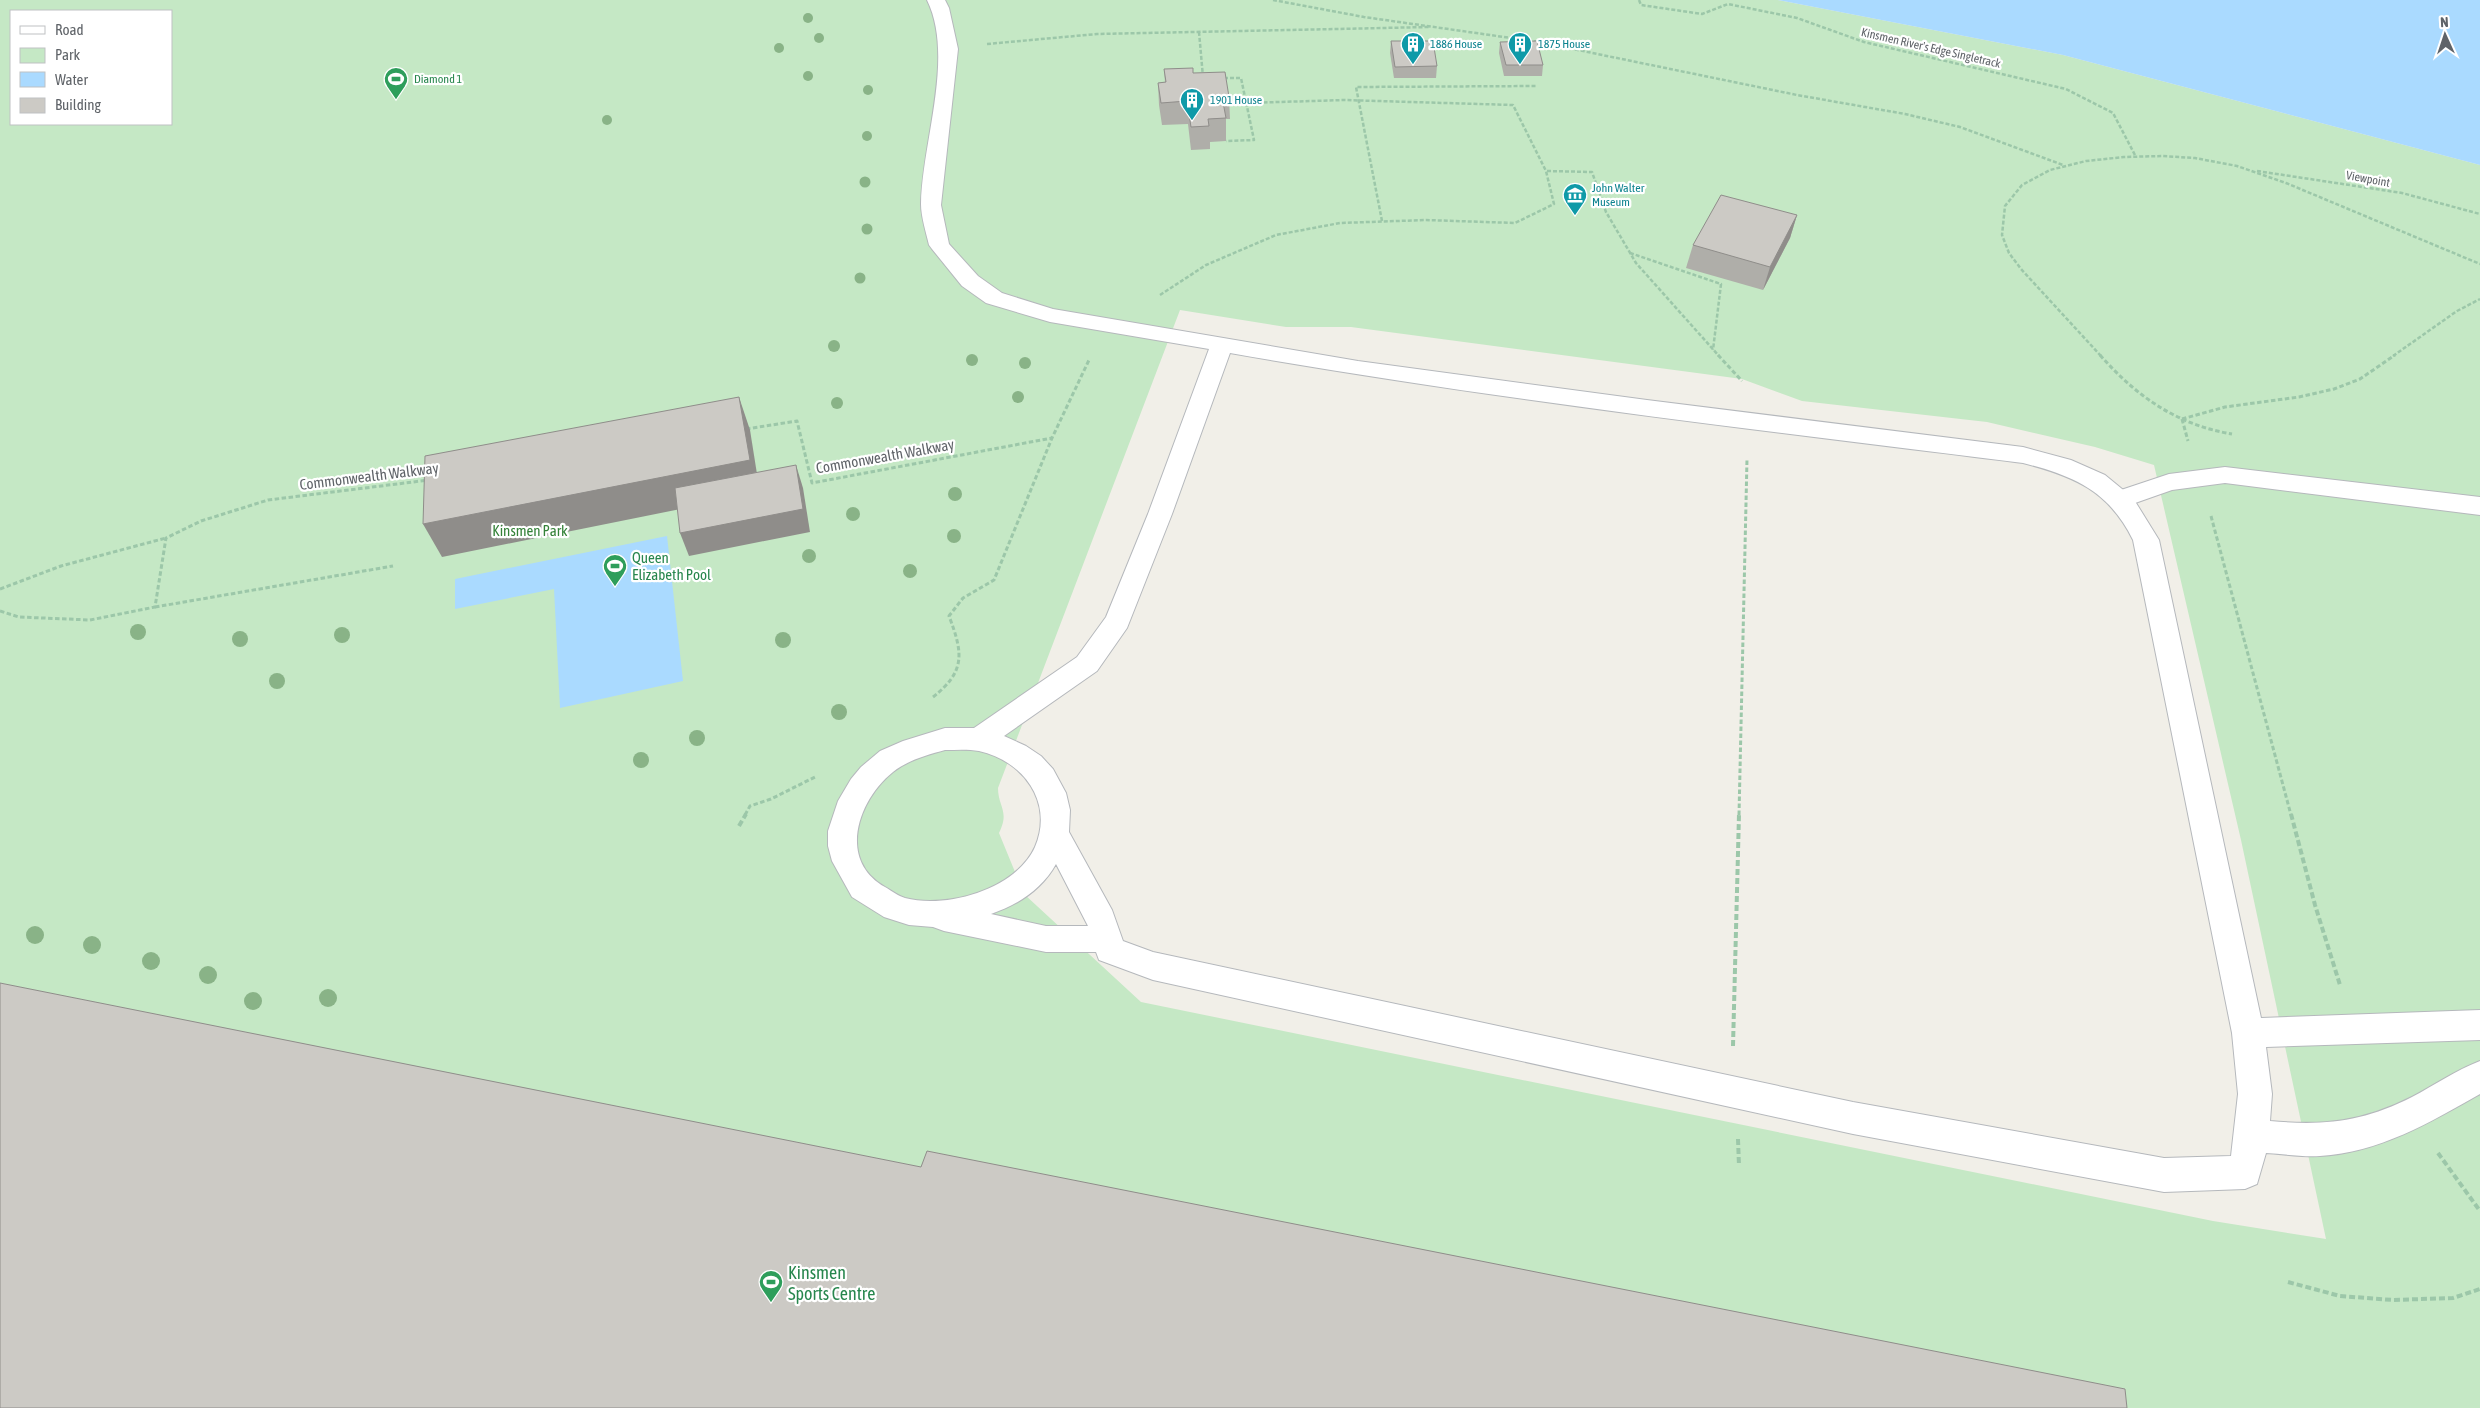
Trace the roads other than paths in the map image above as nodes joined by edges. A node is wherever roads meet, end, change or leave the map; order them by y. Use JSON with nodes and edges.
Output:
{"nodes":[{"id":1,"x":936,"y":0,"type":"edge"},
{"id":2,"x":1221,"y":346,"type":"junction"},
{"id":3,"x":2121,"y":499,"type":"junction"},
{"id":4,"x":2480,"y":506,"type":"edge"},
{"id":5,"x":978,"y":740,"type":"junction"},
{"id":6,"x":1054,"y":831,"type":"junction"},
{"id":7,"x":926,"y":914,"type":"junction"},
{"id":8,"x":1108,"y":939,"type":"junction"},
{"id":9,"x":2480,"y":1025,"type":"edge"},
{"id":10,"x":2248,"y":1033,"type":"junction"},
{"id":11,"x":2480,"y":1076,"type":"edge"},
{"id":12,"x":2252,"y":1136,"type":"junction"}],
"edges":[{"from":1,"to":2,"type":"street"},
{"from":2,"to":3,"type":"street"},
{"from":2,"to":5,"type":"street"},
{"from":3,"to":4,"type":"street"},
{"from":3,"to":10,"type":"street"},
{"from":5,"to":6,"type":"street"},
{"from":5,"to":7,"type":"street"},
{"from":6,"to":7,"type":"street"},
{"from":6,"to":8,"type":"street"},
{"from":7,"to":8,"type":"street"},
{"from":8,"to":12,"type":"street"},
{"from":9,"to":10,"type":"street"},
{"from":10,"to":12,"type":"street"},
{"from":11,"to":12,"type":"street"}]}
